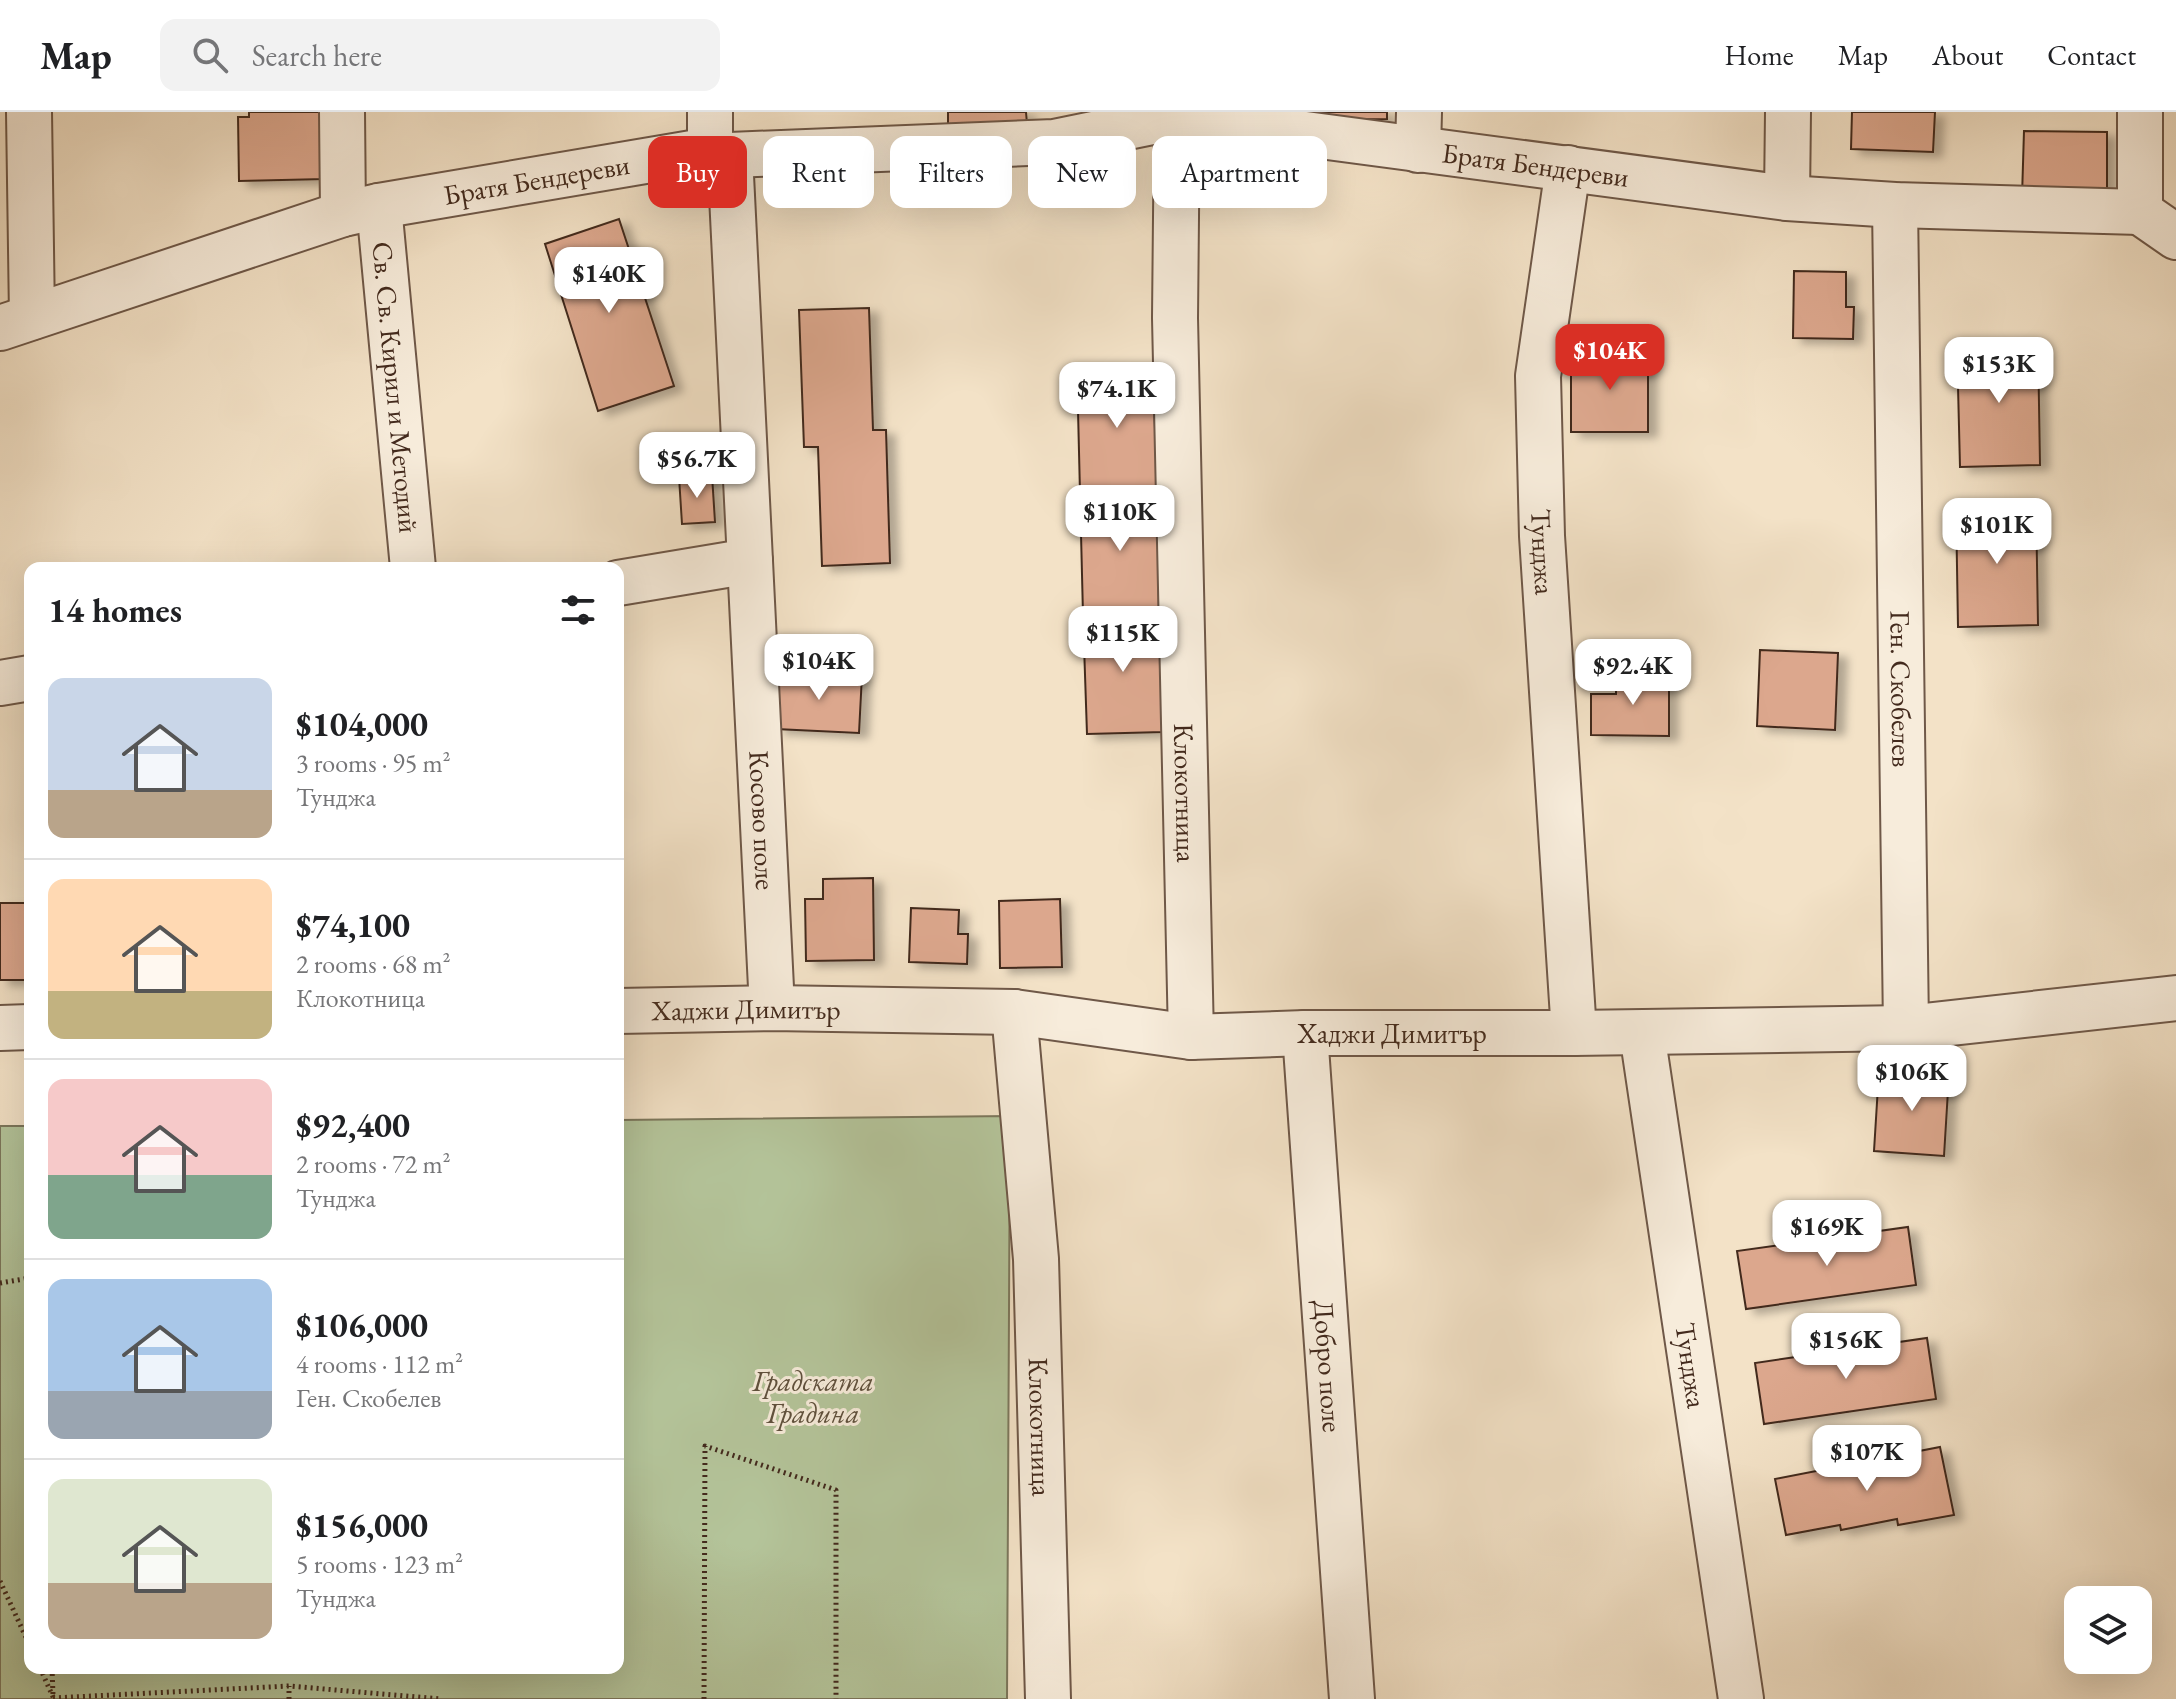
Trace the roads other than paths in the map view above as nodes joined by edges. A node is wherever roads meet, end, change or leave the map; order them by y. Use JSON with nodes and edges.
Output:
{"nodes":[{"id":1,"x":29,"y":112,"type":"edge"},
{"id":2,"x":342,"y":112,"type":"edge"},
{"id":3,"x":1788,"y":112,"type":"edge"},
{"id":4,"x":2140,"y":112,"type":"edge"},
{"id":5,"x":1177,"y":117,"type":"junction"},
{"id":6,"x":1054,"y":127,"type":"edge"},
{"id":7,"x":1419,"y":131,"type":"edge"},
{"id":8,"x":747,"y":138,"type":"edge"},
{"id":9,"x":648,"y":153,"type":"edge"},
{"id":10,"x":1568,"y":168,"type":"junction"},
{"id":11,"x":1787,"y":198,"type":"junction"},
{"id":12,"x":1895,"y":205,"type":"junction"},
{"id":13,"x":722,"y":208,"type":"edge"},
{"id":14,"x":361,"y":210,"type":"junction"},
{"id":15,"x":2140,"y":212,"type":"junction"},
{"id":16,"x":2176,"y":237,"type":"edge"},
{"id":17,"x":16,"y":323,"type":"edge"},
{"id":18,"x":750,"y":561,"type":"junction"},
{"id":19,"x":412,"y":562,"type":"edge"},
{"id":20,"x":624,"y":582,"type":"edge"},
{"id":21,"x":24,"y":679,"type":"edge"},
{"id":22,"x":0,"y":683,"type":"edge"},
{"id":23,"x":2171,"y":999,"type":"edge"},
{"id":24,"x":772,"y":1008,"type":"junction"},
{"id":25,"x":624,"y":1011,"type":"edge"},
{"id":26,"x":1014,"y":1012,"type":"junction"},
{"id":27,"x":24,"y":1027,"type":"edge"},
{"id":28,"x":0,"y":1028,"type":"edge"},
{"id":29,"x":1906,"y":1028,"type":"junction"},
{"id":30,"x":1305,"y":1033,"type":"junction"},
{"id":31,"x":1574,"y":1033,"type":"junction"},
{"id":32,"x":1642,"y":1033,"type":"junction"},
{"id":33,"x":1191,"y":1037,"type":"junction"},
{"id":34,"x":1048,"y":1699,"type":"edge"},
{"id":35,"x":1352,"y":1699,"type":"edge"},
{"id":36,"x":1741,"y":1699,"type":"edge"}],
"edges":[{"from":1,"to":17,"type":"street"},
{"from":2,"to":14,"type":"street","name":"Св. Св. Кирил и Методий"},
{"from":3,"to":11,"type":"street"},
{"from":4,"to":15,"type":"street"},
{"from":5,"to":6,"type":"street","name":"Братя Бендереви"},
{"from":5,"to":7,"type":"street","name":"Братя Бендереви"},
{"from":5,"to":33,"type":"street","name":"Клокотница"},
{"from":6,"to":8,"type":"street","name":"Братя Бендереви"},
{"from":7,"to":10,"type":"street","name":"Братя Бендереви"},
{"from":9,"to":14,"type":"street","name":"Братя Бендереви"},
{"from":10,"to":11,"type":"street","name":"Братя Бендереви"},
{"from":10,"to":31,"type":"street","name":"Тунджа"},
{"from":11,"to":12,"type":"street","name":"Братя Бендереви"},
{"from":12,"to":15,"type":"street","name":"Братя Бендереви"},
{"from":12,"to":29,"type":"street","name":"Ген. Скобелев"},
{"from":13,"to":18,"type":"street","name":"Косово поле"},
{"from":14,"to":17,"type":"street","name":"Братя Бендереви"},
{"from":14,"to":19,"type":"street","name":"Св. Св. Кирил и Методий"},
{"from":15,"to":16,"type":"street"},
{"from":18,"to":20,"type":"street"},
{"from":18,"to":24,"type":"street","name":"Косово поле"},
{"from":21,"to":22,"type":"street"},
{"from":23,"to":29,"type":"street","name":"Хаджи Димитър"},
{"from":24,"to":25,"type":"street","name":"Хаджи Димитър"},
{"from":24,"to":26,"type":"street","name":"Хаджи Димитър"},
{"from":26,"to":33,"type":"street","name":"Хаджи Димитър"},
{"from":26,"to":34,"type":"street","name":"Клокотница"},
{"from":27,"to":28,"type":"street"},
{"from":29,"to":32,"type":"street","name":"Хаджи Димитър"},
{"from":30,"to":31,"type":"street","name":"Хаджи Димитър"},
{"from":30,"to":33,"type":"street","name":"Хаджи Димитър"},
{"from":30,"to":35,"type":"street","name":"Добро поле"},
{"from":31,"to":32,"type":"street","name":"Хаджи Димитър"},
{"from":32,"to":36,"type":"street","name":"Тунджа"}]}
